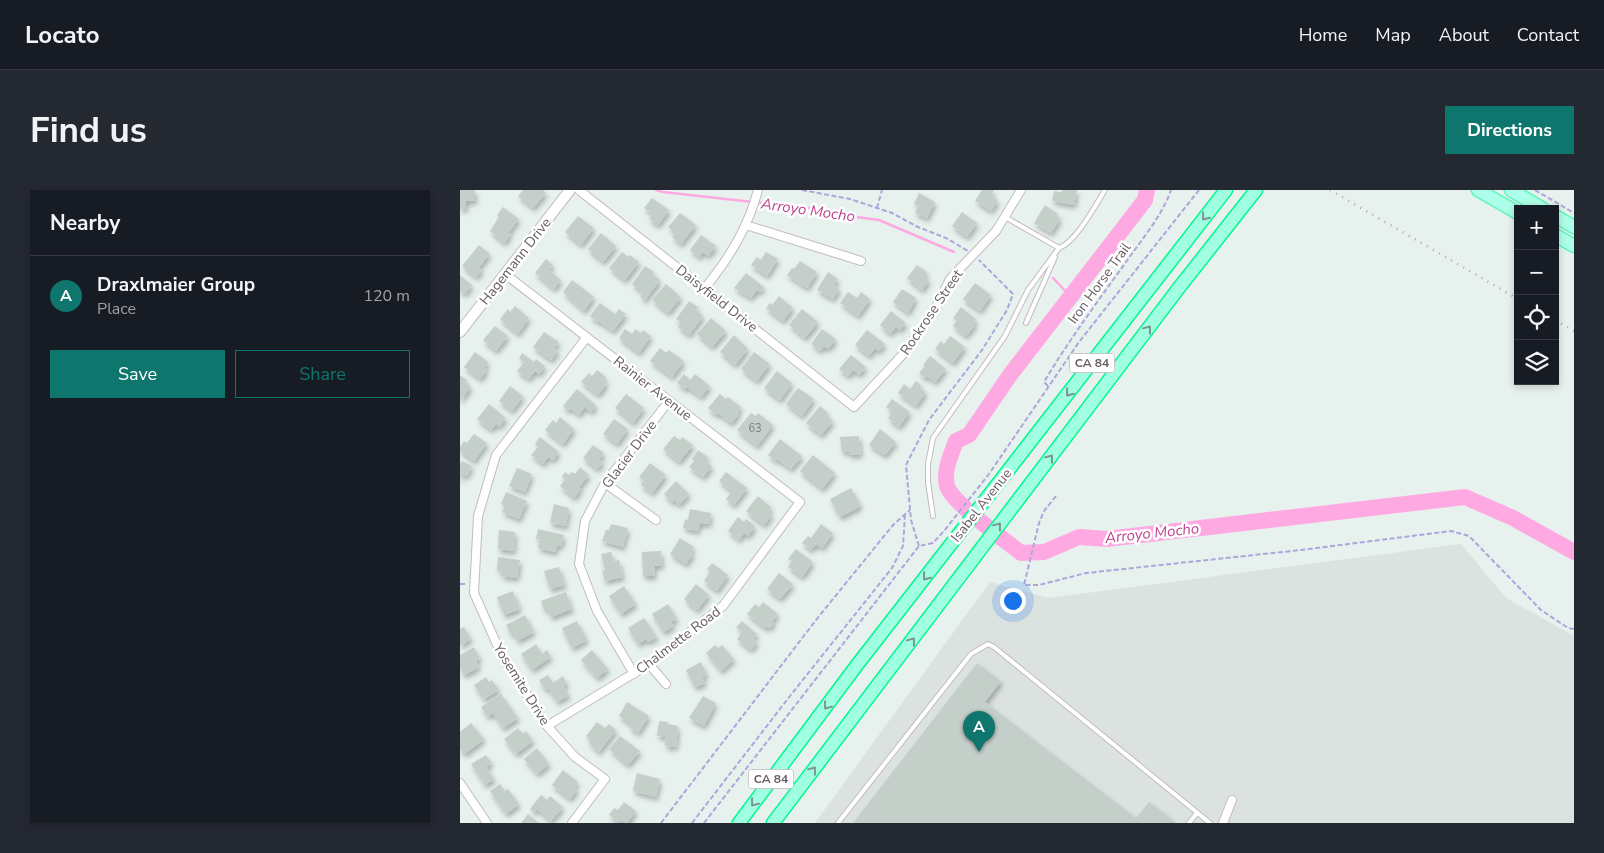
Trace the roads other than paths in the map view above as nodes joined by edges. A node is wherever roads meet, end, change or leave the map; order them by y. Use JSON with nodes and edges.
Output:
{"nodes":[{"id":1,"x":570,"y":190,"type":"edge"},
{"id":2,"x":579,"y":190,"type":"edge"},
{"id":3,"x":758,"y":190,"type":"edge"},
{"id":4,"x":1021,"y":190,"type":"edge"},
{"id":5,"x":1105,"y":190,"type":"edge"},
{"id":6,"x":1226,"y":190,"type":"edge"},
{"id":7,"x":1256,"y":190,"type":"edge"},
{"id":8,"x":1478,"y":190,"type":"edge"},
{"id":9,"x":1511,"y":190,"type":"edge"},
{"id":10,"x":1536,"y":205,"type":"edge"},
{"id":11,"x":1514,"y":211,"type":"edge"},
{"id":12,"x":1005,"y":217,"type":"junction"},
{"id":13,"x":1559,"y":218,"type":"edge"},
{"id":14,"x":746,"y":224,"type":"junction"},
{"id":15,"x":1574,"y":227,"type":"edge"},
{"id":16,"x":1559,"y":237,"type":"edge"},
{"id":17,"x":1574,"y":246,"type":"edge"},
{"id":18,"x":1059,"y":248,"type":"junction"},
{"id":19,"x":861,"y":261,"type":"dead end"},
{"id":20,"x":504,"y":274,"type":"junction"},
{"id":21,"x":705,"y":288,"type":"junction"},
{"id":22,"x":1026,"y":323,"type":"dead end"},
{"id":23,"x":460,"y":332,"type":"edge"},
{"id":24,"x":587,"y":337,"type":"junction"},
{"id":25,"x":669,"y":401,"type":"junction"},
{"id":26,"x":854,"y":407,"type":"joint"},
{"id":27,"x":605,"y":483,"type":"junction"},
{"id":28,"x":800,"y":502,"type":"joint"},
{"id":29,"x":933,"y":516,"type":"dead end"},
{"id":30,"x":656,"y":520,"type":"dead end"},
{"id":31,"x":649,"y":664,"type":"junction"},
{"id":32,"x":634,"y":674,"type":"junction"},
{"id":33,"x":666,"y":684,"type":"dead end"},
{"id":34,"x":547,"y":726,"type":"junction"},
{"id":35,"x":460,"y":783,"type":"edge"},
{"id":36,"x":1232,"y":800,"type":"dead end"},
{"id":37,"x":1197,"y":813,"type":"junction"},
{"id":38,"x":488,"y":823,"type":"edge"},
{"id":39,"x":572,"y":823,"type":"edge"},
{"id":40,"x":739,"y":823,"type":"edge"},
{"id":41,"x":773,"y":823,"type":"edge"},
{"id":42,"x":838,"y":823,"type":"edge"},
{"id":43,"x":1189,"y":823,"type":"edge"},
{"id":44,"x":1210,"y":823,"type":"edge"},
{"id":45,"x":1223,"y":823,"type":"edge"}],
"edges":[{"from":1,"to":20,"type":"street","name":"Hagemann Drive"},
{"from":2,"to":21,"type":"street","name":"Daisyfield Drive"},
{"from":3,"to":14,"type":"street"},
{"from":4,"to":12,"type":"street","name":"Rockrose Street"},
{"from":5,"to":18,"type":"lane"},
{"from":6,"to":40,"type":"highway","name":"Isabel Avenue","number":"CA 84","one_way":true},
{"from":41,"to":7,"type":"highway","name":"Isabel Avenue","one_way":true},
{"from":8,"to":11,"type":"main road"},
{"from":9,"to":10,"type":"main road"},
{"from":12,"to":18,"type":"lane"},
{"from":12,"to":26,"type":"street","name":"Rockrose Street"},
{"from":13,"to":15,"type":"main road"},
{"from":14,"to":19,"type":"street"},
{"from":14,"to":21,"type":"street"},
{"from":16,"to":17,"type":"main road"},
{"from":18,"to":22,"type":"lane"},
{"from":18,"to":29,"type":"lane"},
{"from":20,"to":23,"type":"street","name":"Hagemann Drive"},
{"from":20,"to":24,"type":"street","name":"Rainier Avenue"},
{"from":21,"to":26,"type":"street","name":"Daisyfield Drive"},
{"from":24,"to":25,"type":"street","name":"Rainier Avenue"},
{"from":24,"to":34,"type":"street","name":"Yosemite Drive"},
{"from":25,"to":27,"type":"street","name":"Glacier Drive"},
{"from":25,"to":28,"type":"street","name":"Rainier Avenue"},
{"from":27,"to":30,"type":"street"},
{"from":27,"to":32,"type":"street","name":"Glacier Drive"},
{"from":28,"to":31,"type":"street","name":"Chalmette Road"},
{"from":31,"to":32,"type":"street","name":"Chalmette Road"},
{"from":31,"to":33,"type":"street"},
{"from":32,"to":34,"type":"street","name":"Chalmette Road"},
{"from":34,"to":39,"type":"street","name":"Yosemite Drive"},
{"from":35,"to":38,"type":"street"},
{"from":36,"to":45,"type":"street"},
{"from":37,"to":42,"type":"lane"},
{"from":37,"to":43,"type":"lane"},
{"from":37,"to":44,"type":"lane"}]}
